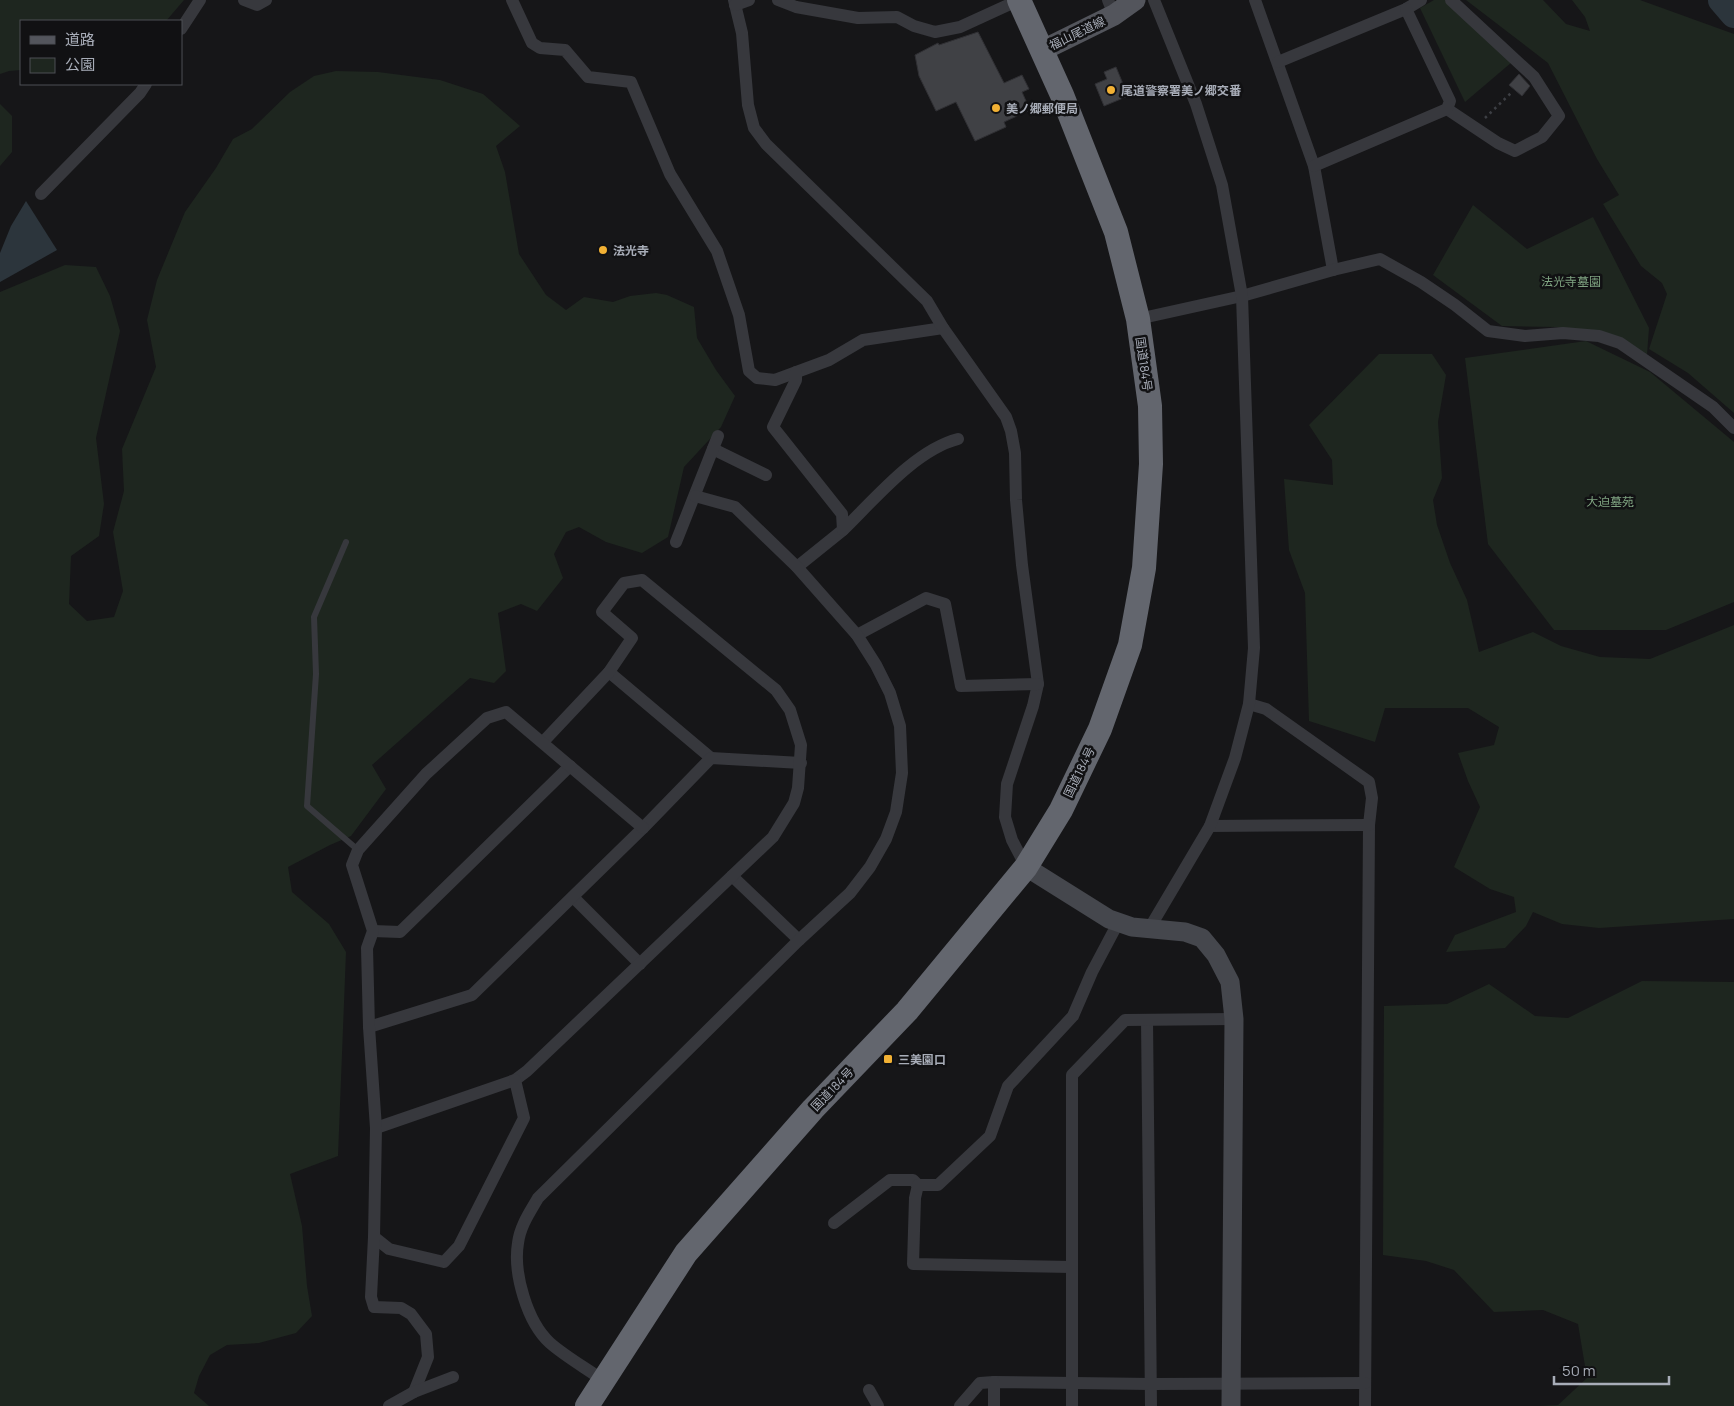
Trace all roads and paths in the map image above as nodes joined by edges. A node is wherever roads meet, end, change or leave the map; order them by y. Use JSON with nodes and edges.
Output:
{"nodes":[{"id":1,"x":200,"y":0,"type":"edge"},
{"id":2,"x":244,"y":0,"type":"edge"},
{"id":3,"x":266,"y":0,"type":"edge"},
{"id":4,"x":512,"y":0,"type":"edge"},
{"id":5,"x":749,"y":0,"type":"edge"},
{"id":6,"x":778,"y":0,"type":"edge"},
{"id":7,"x":1019,"y":0,"type":"edge"},
{"id":8,"x":1135,"y":0,"type":"edge"},
{"id":9,"x":1154,"y":0,"type":"edge"},
{"id":10,"x":1254,"y":0,"type":"edge"},
{"id":11,"x":1421,"y":0,"type":"edge"},
{"id":12,"x":1451,"y":0,"type":"edge"},
{"id":13,"x":735,"y":2,"type":"edge"},
{"id":14,"x":1111,"y":7,"type":"edge"},
{"id":15,"x":1406,"y":9,"type":"junction"},
{"id":16,"x":182,"y":28,"type":"edge"},
{"id":17,"x":1043,"y":50,"type":"junction"},
{"id":18,"x":1278,"y":62,"type":"junction"},
{"id":19,"x":145,"y":85,"type":"edge"},
{"id":20,"x":1511,"y":93,"type":"dead end"},
{"id":21,"x":1447,"y":109,"type":"junction"},
{"id":22,"x":1475,"y":127,"type":"junction"},
{"id":23,"x":1314,"y":166,"type":"junction"},
{"id":24,"x":41,"y":194,"type":"dead end"},
{"id":25,"x":1333,"y":270,"type":"junction"},
{"id":26,"x":1242,"y":296,"type":"junction"},
{"id":27,"x":1138,"y":319,"type":"junction"},
{"id":28,"x":944,"y":328,"type":"junction"},
{"id":29,"x":796,"y":372,"type":"junction"},
{"id":30,"x":1734,"y":428,"type":"edge"},
{"id":31,"x":718,"y":436,"type":"dead end"},
{"id":32,"x":958,"y":439,"type":"dead end"},
{"id":33,"x":713,"y":449,"type":"junction"},
{"id":34,"x":766,"y":476,"type":"dead end"},
{"id":35,"x":695,"y":496,"type":"junction"},
{"id":36,"x":843,"y":530,"type":"junction"},
{"id":37,"x":346,"y":542,"type":"dead end"},
{"id":38,"x":676,"y":542,"type":"dead end"},
{"id":39,"x":797,"y":567,"type":"junction"},
{"id":40,"x":857,"y":635,"type":"junction"},
{"id":41,"x":610,"y":672,"type":"junction"},
{"id":42,"x":1038,"y":684,"type":"junction"},
{"id":43,"x":1249,"y":704,"type":"junction"},
{"id":44,"x":543,"y":742,"type":"junction"},
{"id":45,"x":711,"y":758,"type":"junction"},
{"id":46,"x":801,"y":763,"type":"junction"},
{"id":47,"x":570,"y":766,"type":"junction"},
{"id":48,"x":1369,"y":825,"type":"junction"},
{"id":49,"x":1210,"y":826,"type":"junction"},
{"id":50,"x":643,"y":828,"type":"junction"},
{"id":51,"x":358,"y":850,"type":"junction"},
{"id":52,"x":1026,"y":867,"type":"junction"},
{"id":53,"x":732,"y":876,"type":"junction"},
{"id":54,"x":573,"y":897,"type":"junction"},
{"id":55,"x":1118,"y":923,"type":"junction"},
{"id":56,"x":1149,"y":928,"type":"junction"},
{"id":57,"x":373,"y":931,"type":"junction"},
{"id":58,"x":799,"y":940,"type":"junction"},
{"id":59,"x":640,"y":964,"type":"junction"},
{"id":60,"x":1234,"y":1019,"type":"junction"},
{"id":61,"x":1147,"y":1020,"type":"junction"},
{"id":62,"x":369,"y":1027,"type":"junction"},
{"id":63,"x":515,"y":1080,"type":"junction"},
{"id":64,"x":376,"y":1128,"type":"junction"},
{"id":65,"x":918,"y":1185,"type":"junction"},
{"id":66,"x":834,"y":1223,"type":"dead end"},
{"id":67,"x":374,"y":1237,"type":"junction"},
{"id":68,"x":1072,"y":1267,"type":"junction"},
{"id":69,"x":453,"y":1377,"type":"dead end"},
{"id":70,"x":604,"y":1380,"type":"junction"},
{"id":71,"x":994,"y":1382,"type":"junction"},
{"id":72,"x":1072,"y":1383,"type":"junction"},
{"id":73,"x":1232,"y":1383,"type":"junction"},
{"id":74,"x":1365,"y":1383,"type":"junction"},
{"id":75,"x":1151,"y":1384,"type":"junction"},
{"id":76,"x":869,"y":1390,"type":"dead end"},
{"id":77,"x":414,"y":1392,"type":"junction"},
{"id":78,"x":389,"y":1406,"type":"edge"},
{"id":79,"x":587,"y":1406,"type":"edge"},
{"id":80,"x":878,"y":1406,"type":"edge"},
{"id":81,"x":960,"y":1406,"type":"edge"},
{"id":82,"x":994,"y":1406,"type":"edge"},
{"id":83,"x":1072,"y":1406,"type":"edge"},
{"id":84,"x":1151,"y":1406,"type":"edge"},
{"id":85,"x":1231,"y":1406,"type":"edge"},
{"id":86,"x":1365,"y":1406,"type":"edge"}],
"edges":[{"from":1,"to":16,"type":"street"},
{"from":2,"to":3,"type":"street"},
{"from":4,"to":29,"type":"street"},
{"from":5,"to":13,"type":"street"},
{"from":6,"to":7,"type":"street"},
{"from":7,"to":17,"type":"highway","name":"国道184号"},
{"from":8,"to":14,"type":"main road","name":"福山尾道線"},
{"from":9,"to":26,"type":"street"},
{"from":10,"to":18,"type":"street"},
{"from":11,"to":15,"type":"street"},
{"from":12,"to":22,"type":"street"},
{"from":13,"to":28,"type":"street"},
{"from":14,"to":17,"type":"main road","name":"福山尾道線"},
{"from":15,"to":18,"type":"street"},
{"from":15,"to":21,"type":"street"},
{"from":17,"to":27,"type":"highway","name":"国道184号"},
{"from":18,"to":23,"type":"street"},
{"from":19,"to":24,"type":"street"},
{"from":20,"to":22,"type":"path"},
{"from":21,"to":22,"type":"street"},
{"from":21,"to":23,"type":"street"},
{"from":23,"to":25,"type":"street"},
{"from":25,"to":26,"type":"street"},
{"from":25,"to":30,"type":"street"},
{"from":26,"to":27,"type":"street"},
{"from":26,"to":43,"type":"street"},
{"from":27,"to":52,"type":"highway","name":"国道184号"},
{"from":28,"to":29,"type":"street"},
{"from":28,"to":42,"type":"street"},
{"from":29,"to":36,"type":"street"},
{"from":31,"to":33,"type":"street"},
{"from":32,"to":36,"type":"street"},
{"from":33,"to":34,"type":"street"},
{"from":33,"to":35,"type":"street"},
{"from":35,"to":38,"type":"street"},
{"from":35,"to":39,"type":"street"},
{"from":36,"to":39,"type":"street"},
{"from":37,"to":51,"type":"lane"},
{"from":39,"to":40,"type":"street"},
{"from":40,"to":42,"type":"street"},
{"from":40,"to":58,"type":"street"},
{"from":41,"to":44,"type":"street"},
{"from":41,"to":45,"type":"street"},
{"from":41,"to":46,"type":"street"},
{"from":42,"to":52,"type":"street"},
{"from":43,"to":48,"type":"street"},
{"from":43,"to":49,"type":"street"},
{"from":44,"to":47,"type":"street"},
{"from":44,"to":51,"type":"street"},
{"from":45,"to":46,"type":"street"},
{"from":45,"to":50,"type":"street"},
{"from":46,"to":53,"type":"street"},
{"from":47,"to":50,"type":"street"},
{"from":47,"to":57,"type":"street"},
{"from":48,"to":49,"type":"street"},
{"from":48,"to":74,"type":"street"},
{"from":49,"to":56,"type":"street"},
{"from":50,"to":54,"type":"street"},
{"from":51,"to":57,"type":"street"},
{"from":52,"to":55,"type":"street"},
{"from":52,"to":70,"type":"highway","name":"国道184号"},
{"from":53,"to":58,"type":"street"},
{"from":53,"to":59,"type":"street"},
{"from":54,"to":59,"type":"street"},
{"from":54,"to":62,"type":"street"},
{"from":55,"to":56,"type":"street"},
{"from":55,"to":65,"type":"street"},
{"from":56,"to":60,"type":"street"},
{"from":57,"to":62,"type":"street"},
{"from":58,"to":70,"type":"street"},
{"from":59,"to":63,"type":"street"},
{"from":60,"to":61,"type":"street"},
{"from":60,"to":73,"type":"street"},
{"from":61,"to":68,"type":"street"},
{"from":61,"to":75,"type":"street"},
{"from":62,"to":64,"type":"street"},
{"from":63,"to":64,"type":"street"},
{"from":63,"to":67,"type":"street"},
{"from":64,"to":67,"type":"street"},
{"from":65,"to":66,"type":"street"},
{"from":65,"to":68,"type":"street"},
{"from":67,"to":77,"type":"street"},
{"from":68,"to":72,"type":"street"},
{"from":69,"to":77,"type":"street"},
{"from":70,"to":79,"type":"highway","name":"国道184号"},
{"from":71,"to":72,"type":"street"},
{"from":71,"to":81,"type":"street"},
{"from":71,"to":82,"type":"street"},
{"from":72,"to":75,"type":"street"},
{"from":72,"to":83,"type":"street"},
{"from":73,"to":74,"type":"street"},
{"from":73,"to":75,"type":"street"},
{"from":73,"to":85,"type":"street"},
{"from":74,"to":86,"type":"street"},
{"from":75,"to":84,"type":"street"},
{"from":76,"to":80,"type":"street"},
{"from":77,"to":78,"type":"street"}]}
